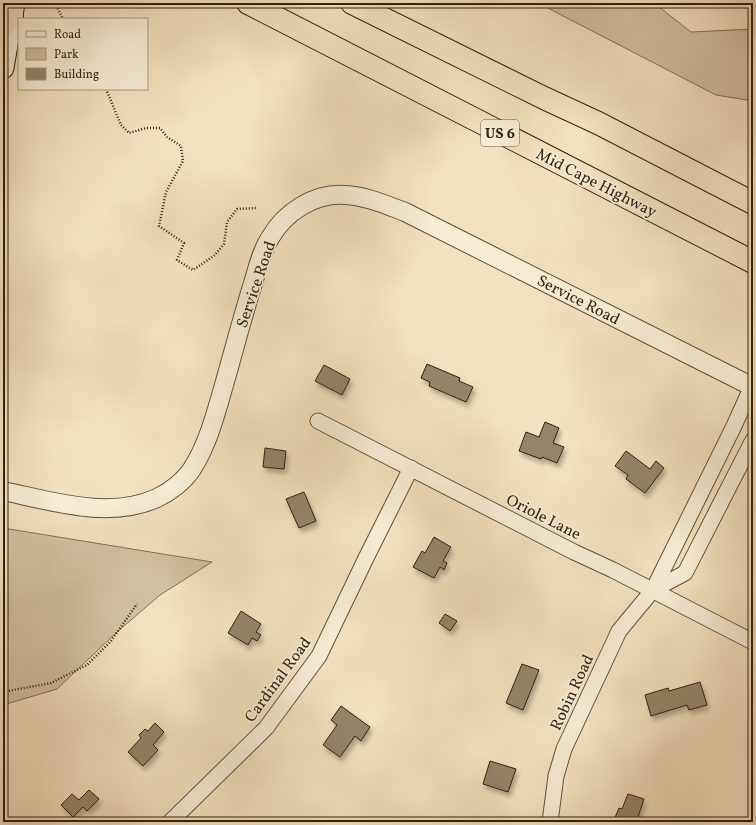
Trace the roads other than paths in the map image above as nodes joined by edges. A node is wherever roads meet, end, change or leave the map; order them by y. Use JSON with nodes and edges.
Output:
{"nodes":[{"id":1,"x":248,"y":3,"type":"edge"},
{"id":2,"x":352,"y":3,"type":"edge"},
{"id":3,"x":10,"y":15,"type":"edge"},
{"id":4,"x":3,"y":68,"type":"edge"},
{"id":5,"x":753,"y":204,"type":"edge"},
{"id":6,"x":753,"y":262,"type":"edge"},
{"id":7,"x":753,"y":386,"type":"edge"},
{"id":8,"x":318,"y":421,"type":"dead end"},
{"id":9,"x":753,"y":440,"type":"edge"},
{"id":10,"x":411,"y":468,"type":"junction"},
{"id":11,"x":3,"y":491,"type":"edge"},
{"id":12,"x":653,"y":590,"type":"junction"},
{"id":13,"x":753,"y":642,"type":"edge"},
{"id":14,"x":170,"y":822,"type":"edge"},
{"id":15,"x":550,"y":822,"type":"edge"}],
"edges":[{"from":1,"to":6,"type":"highway","name":"Mid Cape Highway","number":"US 6"},
{"from":2,"to":5,"type":"highway"},
{"from":3,"to":4,"type":"main road"},
{"from":7,"to":11,"type":"street","name":"Service Road"},
{"from":7,"to":12,"type":"street","name":"Robin Road"},
{"from":8,"to":10,"type":"street","name":"Oriole Lane"},
{"from":9,"to":12,"type":"street","name":"Robin Road"},
{"from":10,"to":12,"type":"street","name":"Oriole Lane"},
{"from":10,"to":14,"type":"street","name":"Cardinal Road"},
{"from":12,"to":13,"type":"street","name":"Oriole Lane"},
{"from":12,"to":15,"type":"street","name":"Robin Road"}]}
